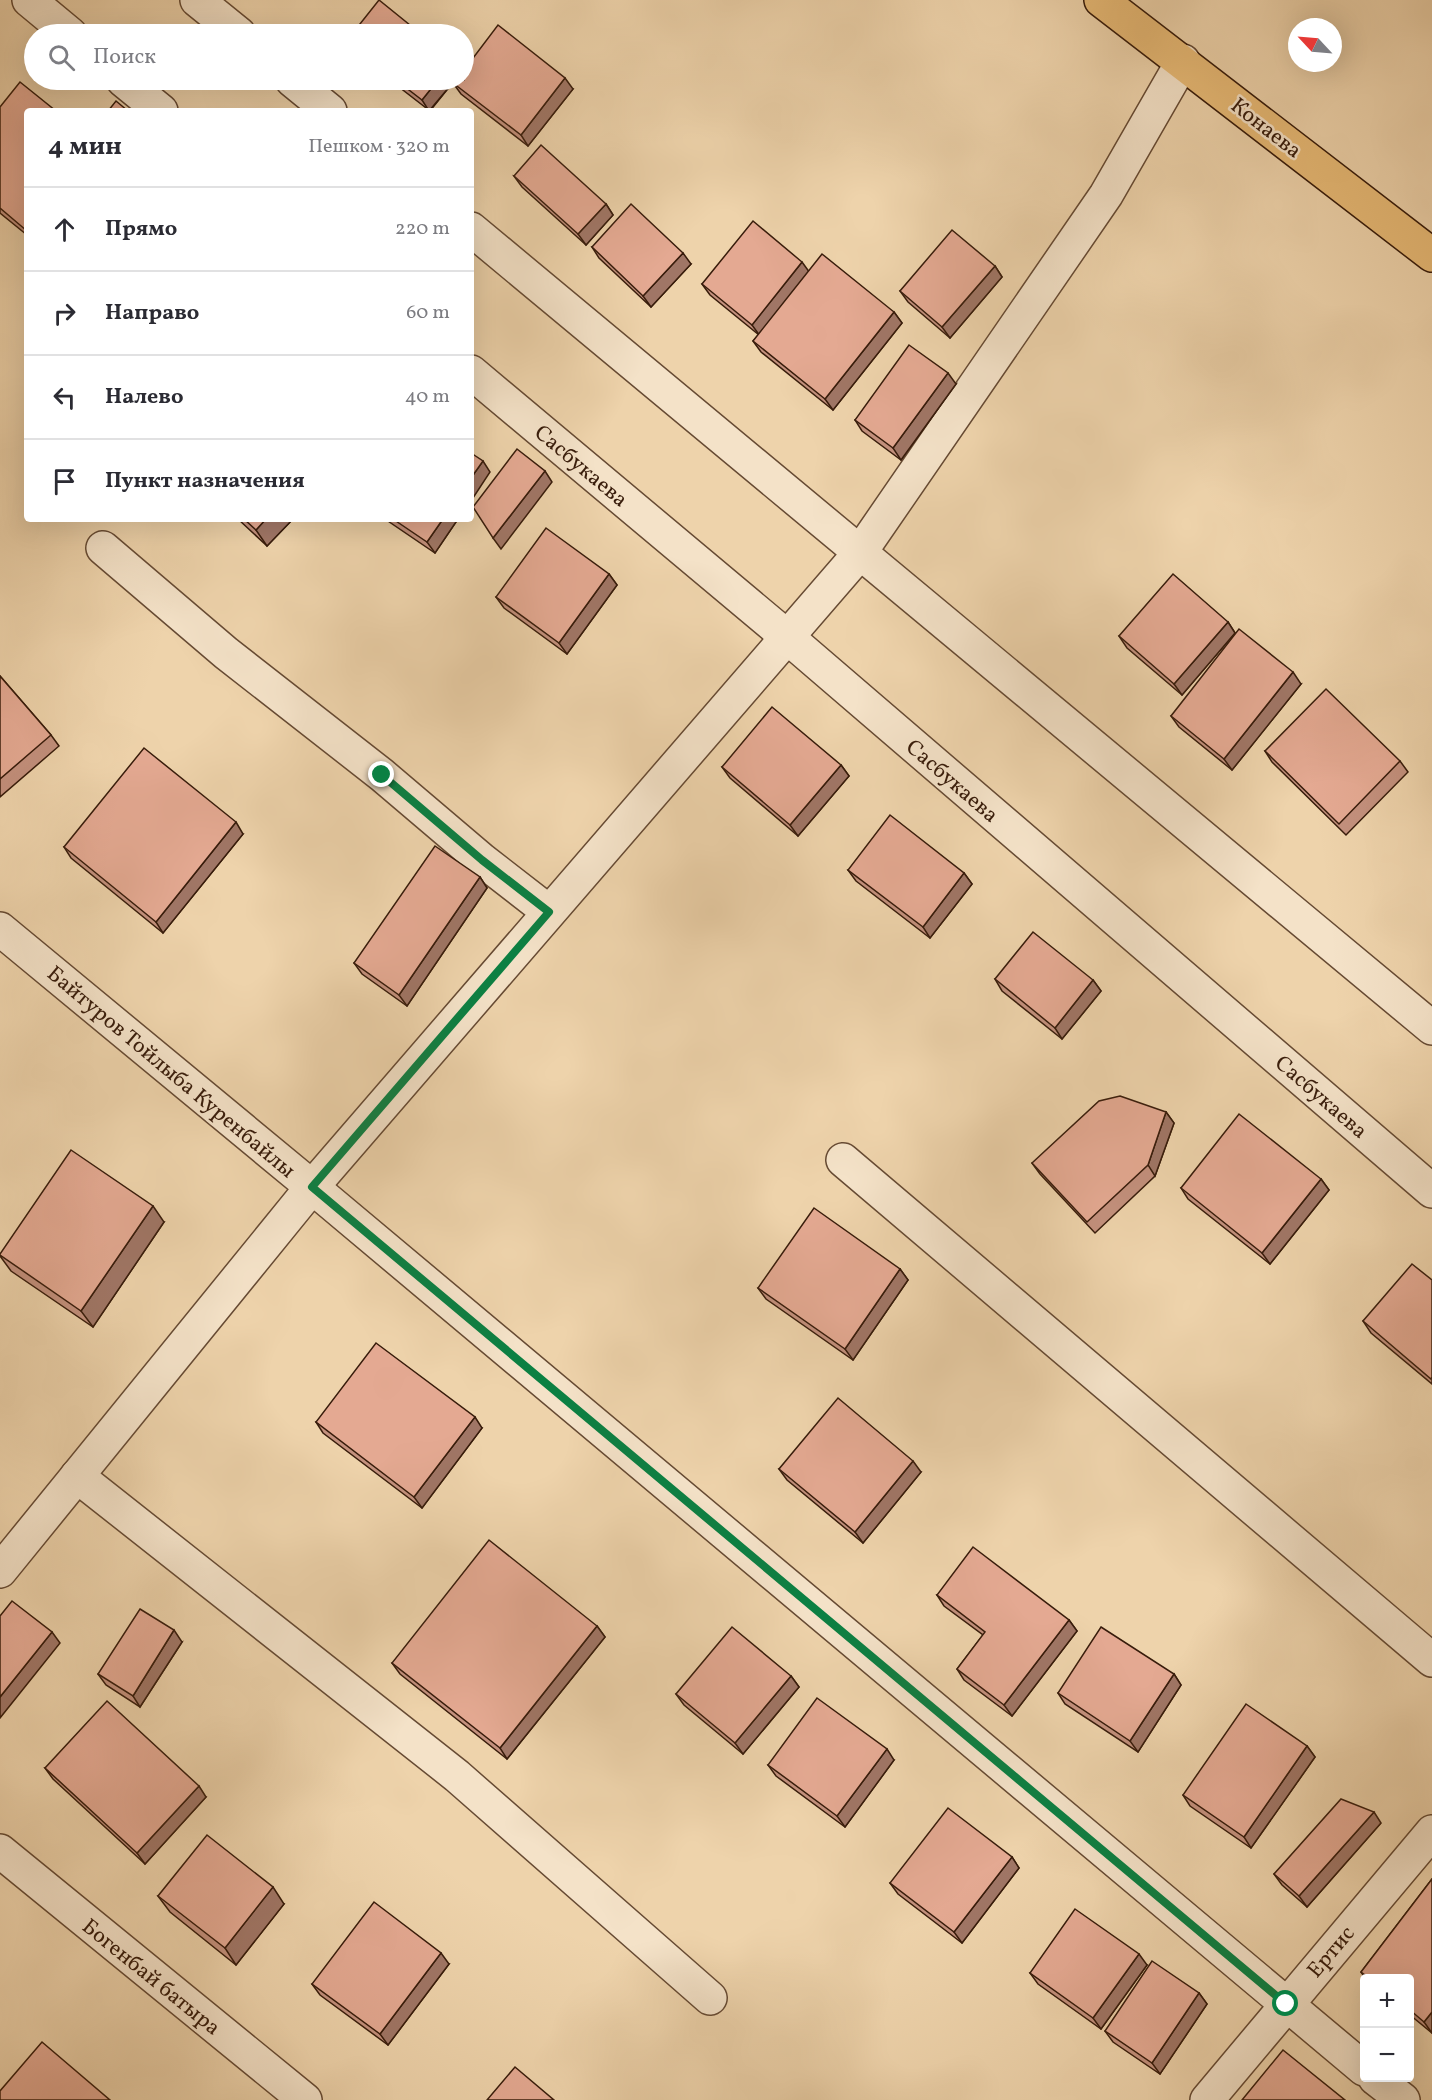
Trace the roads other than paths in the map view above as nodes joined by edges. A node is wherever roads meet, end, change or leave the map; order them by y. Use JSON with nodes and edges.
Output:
{"nodes":[{"id":1,"x":28,"y":0,"type":"edge"},
{"id":2,"x":197,"y":0,"type":"edge"},
{"id":3,"x":1101,"y":0,"type":"edge"},
{"id":4,"x":58,"y":24,"type":"edge"},
{"id":5,"x":227,"y":24,"type":"edge"},
{"id":6,"x":1183,"y":61,"type":"junction"},
{"id":7,"x":135,"y":90,"type":"edge"},
{"id":8,"x":304,"y":90,"type":"edge"},
{"id":9,"x":157,"y":108,"type":"edge"},
{"id":10,"x":326,"y":108,"type":"edge"},
{"id":11,"x":474,"y":232,"type":"edge"},
{"id":12,"x":1432,"y":255,"type":"edge"},
{"id":13,"x":474,"y":375,"type":"edge"},
{"id":14,"x":103,"y":549,"type":"dead end"},
{"id":15,"x":859,"y":554,"type":"junction"},
{"id":16,"x":786,"y":636,"type":"junction"},
{"id":17,"x":549,"y":912,"type":"junction"},
{"id":18,"x":0,"y":929,"type":"edge"},
{"id":19,"x":1432,"y":1028,"type":"edge"},
{"id":20,"x":843,"y":1160,"type":"dead end"},
{"id":21,"x":312,"y":1187,"type":"junction"},
{"id":22,"x":1432,"y":1191,"type":"edge"},
{"id":23,"x":77,"y":1476,"type":"junction"},
{"id":24,"x":0,"y":1571,"type":"edge"},
{"id":25,"x":1432,"y":1660,"type":"edge"},
{"id":26,"x":1432,"y":1832,"type":"edge"},
{"id":27,"x":0,"y":1851,"type":"edge"},
{"id":28,"x":710,"y":1998,"type":"dead end"},
{"id":29,"x":1286,"y":2004,"type":"junction"},
{"id":30,"x":1360,"y":2065,"type":"edge"},
{"id":31,"x":1380,"y":2082,"type":"edge"},
{"id":32,"x":304,"y":2100,"type":"edge"},
{"id":33,"x":1207,"y":2100,"type":"edge"},
{"id":34,"x":1403,"y":2100,"type":"edge"}],
"edges":[{"from":1,"to":4,"type":"street"},
{"from":2,"to":5,"type":"street"},
{"from":3,"to":6,"type":"main road","name":"Конаева"},
{"from":6,"to":12,"type":"main road","name":"Конаева"},
{"from":6,"to":15,"type":"street"},
{"from":7,"to":9,"type":"street"},
{"from":8,"to":10,"type":"street"},
{"from":11,"to":15,"type":"street"},
{"from":13,"to":16,"type":"street","name":"Сасбукаева"},
{"from":14,"to":17,"type":"street"},
{"from":15,"to":16,"type":"street"},
{"from":15,"to":19,"type":"street"},
{"from":16,"to":17,"type":"street"},
{"from":16,"to":22,"type":"street","name":"Сасбукаева"},
{"from":17,"to":21,"type":"street"},
{"from":18,"to":21,"type":"street","name":"Байтуров Тойлыба Куренбайлы"},
{"from":20,"to":25,"type":"street"},
{"from":21,"to":23,"type":"street"},
{"from":21,"to":29,"type":"street","name":"Байтуров Тойлыба Куренбайлы"},
{"from":23,"to":24,"type":"street"},
{"from":23,"to":28,"type":"street"},
{"from":26,"to":29,"type":"street","name":"Ертис"},
{"from":27,"to":32,"type":"street","name":"Богенбай батыра"},
{"from":29,"to":30,"type":"street","name":"Байтуров Тойлыба Куренбайлы"},
{"from":29,"to":33,"type":"street","name":"Ертис"},
{"from":31,"to":34,"type":"street"}]}
